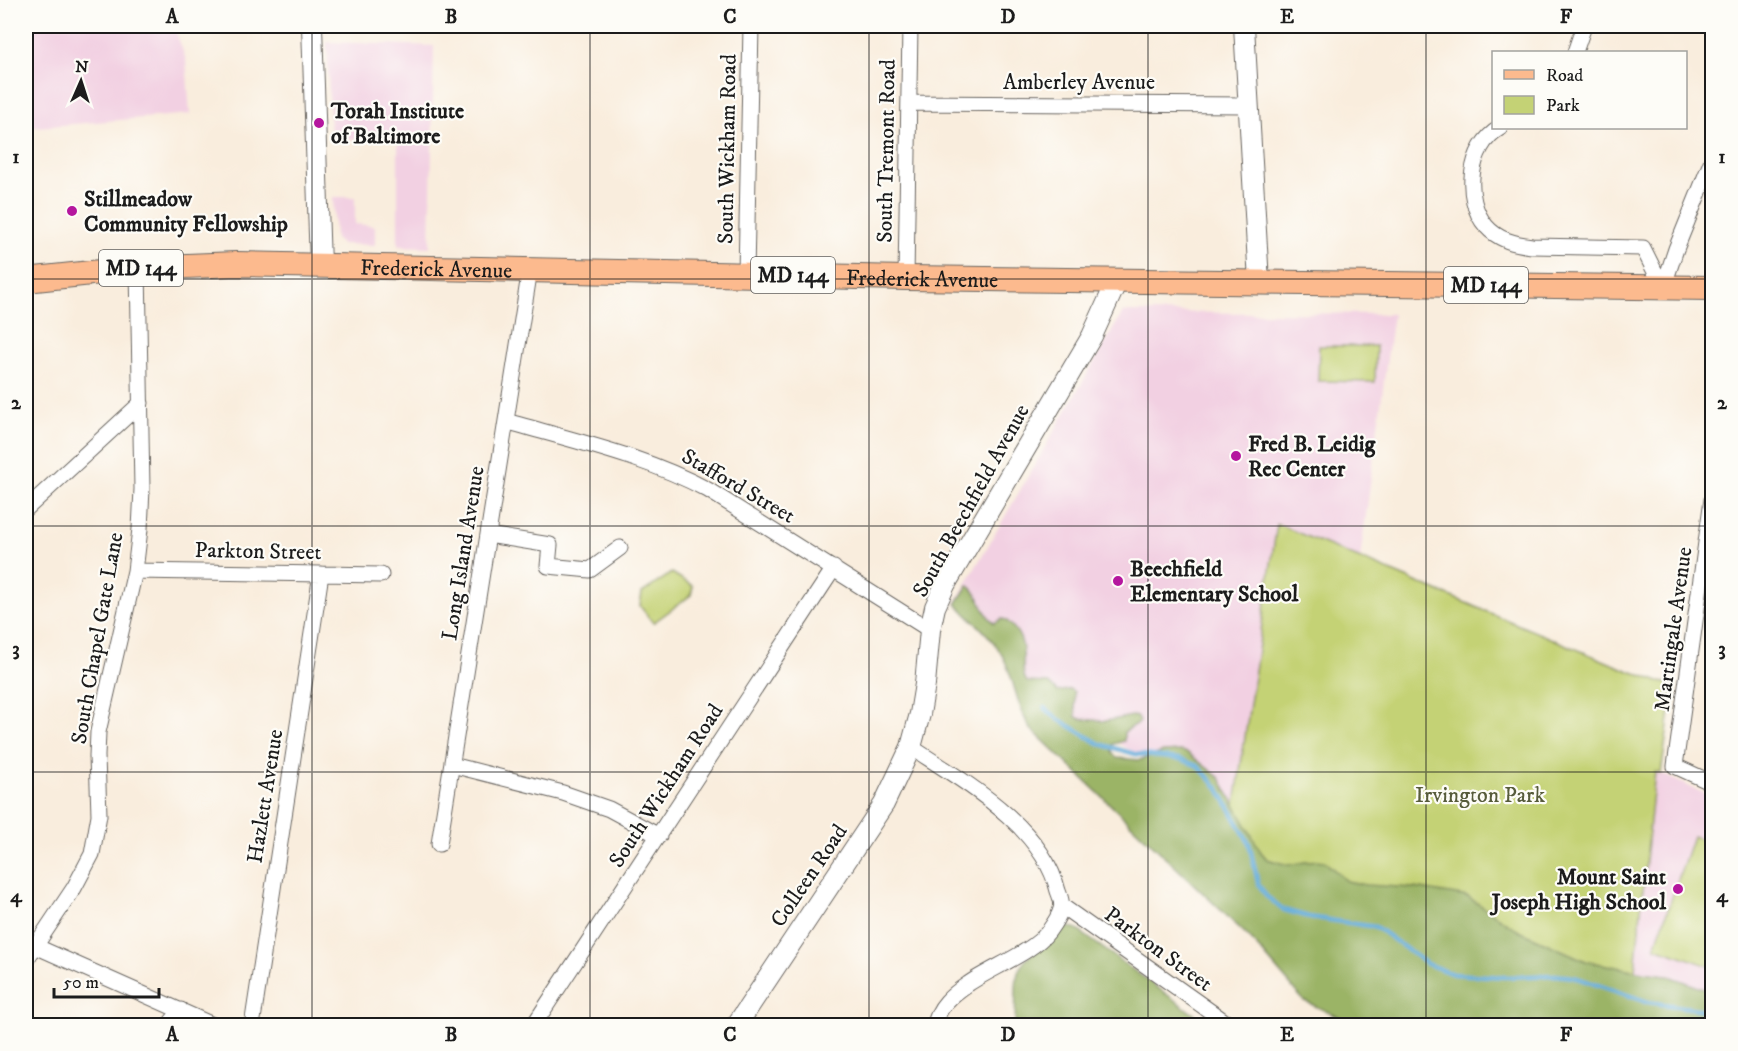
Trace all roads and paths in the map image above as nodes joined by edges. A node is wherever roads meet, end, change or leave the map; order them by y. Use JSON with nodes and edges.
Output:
{"nodes":[{"id":1,"x":312,"y":26,"type":"edge"},
{"id":2,"x":751,"y":26,"type":"edge"},
{"id":3,"x":910,"y":26,"type":"edge"},
{"id":4,"x":1244,"y":26,"type":"edge"},
{"id":5,"x":1584,"y":26,"type":"edge"},
{"id":6,"x":1575,"y":51,"type":"edge"},
{"id":7,"x":909,"y":103,"type":"junction"},
{"id":8,"x":1248,"y":105,"type":"junction"},
{"id":9,"x":1499,"y":129,"type":"edge"},
{"id":10,"x":1713,"y":160,"type":"edge"},
{"id":11,"x":320,"y":265,"type":"junction"},
{"id":12,"x":138,"y":268,"type":"junction"},
{"id":13,"x":530,"y":269,"type":"junction"},
{"id":14,"x":746,"y":274,"type":"junction"},
{"id":15,"x":906,"y":278,"type":"junction"},
{"id":16,"x":26,"y":280,"type":"edge"},
{"id":17,"x":1117,"y":280,"type":"junction"},
{"id":18,"x":1259,"y":282,"type":"junction"},
{"id":19,"x":1663,"y":288,"type":"junction"},
{"id":20,"x":1713,"y":288,"type":"edge"},
{"id":21,"x":141,"y":403,"type":"junction"},
{"id":22,"x":506,"y":421,"type":"junction"},
{"id":23,"x":1713,"y":499,"type":"edge"},
{"id":24,"x":26,"y":509,"type":"edge"},
{"id":25,"x":488,"y":536,"type":"junction"},
{"id":26,"x":620,"y":548,"type":"dead end"},
{"id":27,"x":834,"y":568,"type":"junction"},
{"id":28,"x":135,"y":571,"type":"junction"},
{"id":29,"x":321,"y":574,"type":"junction"},
{"id":30,"x":381,"y":575,"type":"dead end"},
{"id":31,"x":930,"y":630,"type":"junction"},
{"id":32,"x":911,"y":747,"type":"junction"},
{"id":33,"x":452,"y":765,"type":"junction"},
{"id":34,"x":1713,"y":783,"type":"edge"},
{"id":35,"x":659,"y":836,"type":"junction"},
{"id":36,"x":439,"y":844,"type":"dead end"},
{"id":37,"x":1062,"y":906,"type":"junction"},
{"id":38,"x":35,"y":946,"type":"junction"},
{"id":39,"x":26,"y":960,"type":"edge"},
{"id":40,"x":181,"y":1010,"type":"junction"},
{"id":41,"x":168,"y":1026,"type":"edge"},
{"id":42,"x":215,"y":1026,"type":"edge"},
{"id":43,"x":252,"y":1026,"type":"edge"},
{"id":44,"x":533,"y":1026,"type":"edge"},
{"id":45,"x":736,"y":1026,"type":"edge"},
{"id":46,"x":935,"y":1026,"type":"edge"},
{"id":47,"x":1230,"y":1026,"type":"edge"}],
"edges":[{"from":1,"to":11,"type":"street"},
{"from":2,"to":14,"type":"street","name":"South Wickham Road"},
{"from":3,"to":7,"type":"street","name":"South Tremont Road"},
{"from":4,"to":8,"type":"street"},
{"from":5,"to":6,"type":"street"},
{"from":7,"to":8,"type":"street","name":"Amberley Avenue"},
{"from":7,"to":15,"type":"street","name":"South Tremont Road"},
{"from":8,"to":18,"type":"street"},
{"from":9,"to":19,"type":"street"},
{"from":10,"to":19,"type":"street"},
{"from":11,"to":12,"type":"main road","name":"Frederick Avenue","number":"MD 144"},
{"from":11,"to":13,"type":"main road","name":"Frederick Avenue","number":"MD 144"},
{"from":12,"to":16,"type":"main road","name":"Frederick Avenue","number":"MD 144"},
{"from":12,"to":21,"type":"street","name":"South Chapel Gate Lane"},
{"from":13,"to":14,"type":"main road","name":"Frederick Avenue","number":"MD 144"},
{"from":13,"to":22,"type":"street","name":"Long Island Avenue"},
{"from":14,"to":15,"type":"main road","name":"Frederick Avenue","number":"MD 144"},
{"from":15,"to":17,"type":"main road","name":"Frederick Avenue","number":"MD 144"},
{"from":17,"to":18,"type":"main road","name":"Frederick Avenue","number":"MD 144"},
{"from":17,"to":31,"type":"street","name":"South Beechfield Avenue"},
{"from":18,"to":19,"type":"main road","name":"Frederick Avenue","number":"MD 144"},
{"from":19,"to":20,"type":"main road","name":"Frederick Avenue","number":"MD 144"},
{"from":21,"to":24,"type":"street"},
{"from":21,"to":28,"type":"street","name":"South Chapel Gate Lane"},
{"from":22,"to":25,"type":"street","name":"Long Island Avenue"},
{"from":22,"to":27,"type":"street","name":"Stafford Street"},
{"from":23,"to":34,"type":"street","name":"Martingale Avenue"},
{"from":25,"to":26,"type":"street"},
{"from":25,"to":33,"type":"street","name":"Long Island Avenue"},
{"from":27,"to":31,"type":"street","name":"Stafford Street"},
{"from":27,"to":35,"type":"street","name":"South Wickham Road"},
{"from":28,"to":29,"type":"street","name":"Parkton Street"},
{"from":28,"to":38,"type":"street","name":"South Chapel Gate Lane"},
{"from":29,"to":30,"type":"street","name":"Parkton Street"},
{"from":29,"to":43,"type":"street","name":"Hazlett Avenue"},
{"from":31,"to":32,"type":"street","name":"South Beechfield Avenue"},
{"from":32,"to":37,"type":"street"},
{"from":32,"to":45,"type":"street","name":"Colleen Road"},
{"from":33,"to":35,"type":"street"},
{"from":33,"to":36,"type":"street","name":"Long Island Avenue"},
{"from":35,"to":44,"type":"street","name":"South Wickham Road"},
{"from":37,"to":46,"type":"street"},
{"from":37,"to":47,"type":"street","name":"Parkton Street"},
{"from":38,"to":39,"type":"street","name":"South Chapel Gate Lane"},
{"from":38,"to":40,"type":"street"},
{"from":40,"to":41,"type":"street"},
{"from":40,"to":42,"type":"street"}]}
